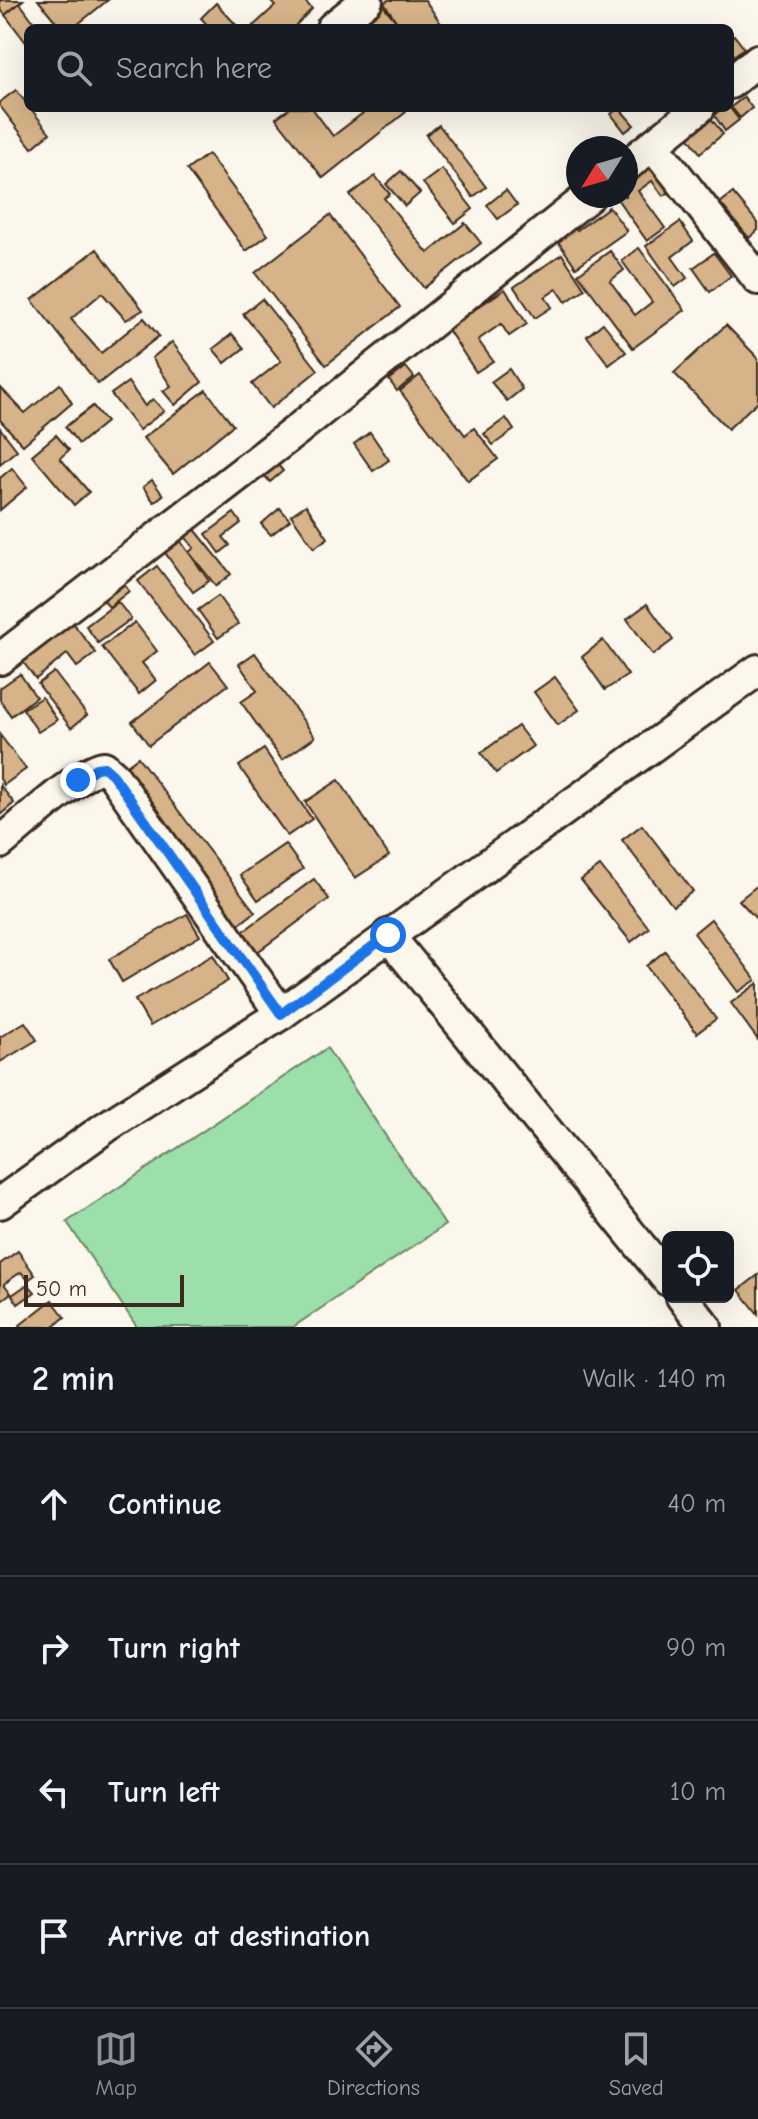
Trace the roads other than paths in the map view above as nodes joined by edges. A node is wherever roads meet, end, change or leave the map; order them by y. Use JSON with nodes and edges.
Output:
{"nodes":[{"id":1,"x":367,"y":0,"type":"edge"},
{"id":2,"x":337,"y":24,"type":"edge"},
{"id":3,"x":758,"y":60,"type":"edge"},
{"id":4,"x":734,"y":80,"type":"edge"},
{"id":5,"x":694,"y":112,"type":"edge"},
{"id":6,"x":653,"y":145,"type":"junction"},
{"id":7,"x":638,"y":157,"type":"edge"},
{"id":8,"x":574,"y":208,"type":"edge"},
{"id":9,"x":758,"y":279,"type":"edge"},
{"id":10,"x":0,"y":659,"type":"edge"},
{"id":11,"x":758,"y":670,"type":"edge"},
{"id":12,"x":0,"y":843,"type":"edge"},
{"id":13,"x":388,"y":935,"type":"junction"},
{"id":14,"x":281,"y":1014,"type":"junction"},
{"id":15,"x":0,"y":1203,"type":"edge"},
{"id":16,"x":662,"y":1273,"type":"edge"},
{"id":17,"x":687,"y":1303,"type":"edge"},
{"id":18,"x":706,"y":1327,"type":"edge"}],
"edges":[{"from":1,"to":2,"type":"street"},
{"from":3,"to":4,"type":"street"},
{"from":5,"to":6,"type":"street"},
{"from":6,"to":7,"type":"street"},
{"from":6,"to":9,"type":"street"},
{"from":8,"to":10,"type":"street"},
{"from":11,"to":13,"type":"street"},
{"from":12,"to":14,"type":"street"},
{"from":13,"to":14,"type":"street"},
{"from":13,"to":16,"type":"street"},
{"from":14,"to":15,"type":"street"},
{"from":17,"to":18,"type":"street"}]}
